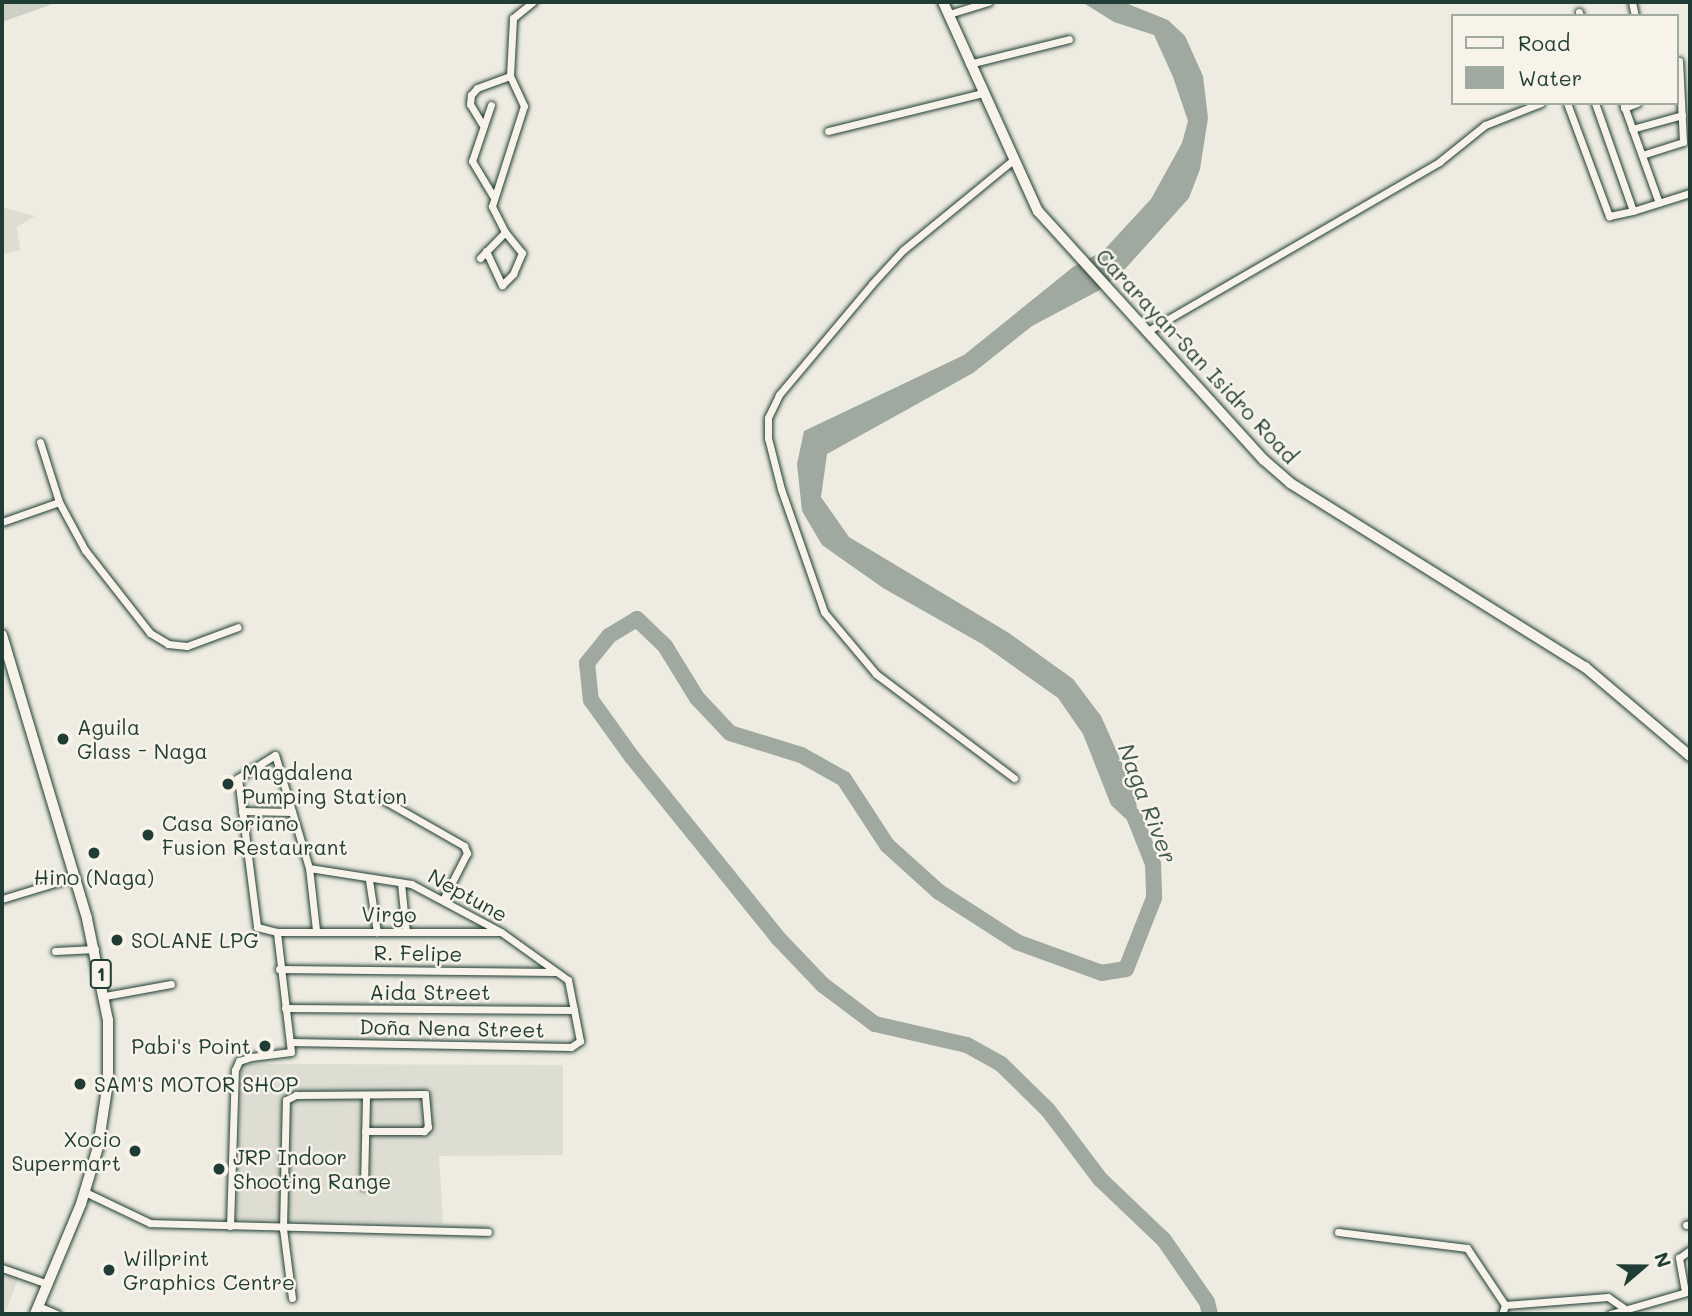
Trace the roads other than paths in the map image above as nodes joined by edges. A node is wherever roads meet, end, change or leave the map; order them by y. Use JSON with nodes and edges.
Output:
{"nodes":[{"id":1,"x":533,"y":2,"type":"edge"},
{"id":2,"x":943,"y":2,"type":"edge"},
{"id":3,"x":988,"y":2,"type":"edge"},
{"id":4,"x":948,"y":14,"type":"junction"},
{"id":5,"x":1069,"y":39,"type":"dead end"},
{"id":6,"x":1690,"y":58,"type":"edge"},
{"id":7,"x":1678,"y":61,"type":"edge"},
{"id":8,"x":970,"y":64,"type":"junction"},
{"id":9,"x":510,"y":76,"type":"junction"},
{"id":10,"x":1678,"y":89,"type":"edge"},
{"id":11,"x":983,"y":93,"type":"junction"},
{"id":12,"x":491,"y":104,"type":"dead end"},
{"id":13,"x":1536,"y":105,"type":"edge"},
{"id":14,"x":1568,"y":105,"type":"edge"},
{"id":15,"x":1596,"y":105,"type":"edge"},
{"id":16,"x":1623,"y":105,"type":"edge"},
{"id":17,"x":1682,"y":114,"type":"junction"},
{"id":18,"x":482,"y":124,"type":"junction"},
{"id":19,"x":1632,"y":129,"type":"junction"},
{"id":20,"x":828,"y":131,"type":"dead end"},
{"id":21,"x":1642,"y":155,"type":"junction"},
{"id":22,"x":1013,"y":160,"type":"junction"},
{"id":23,"x":1690,"y":193,"type":"edge"},
{"id":24,"x":493,"y":196,"type":"junction"},
{"id":25,"x":1659,"y":203,"type":"junction"},
{"id":26,"x":1633,"y":211,"type":"junction"},
{"id":27,"x":505,"y":232,"type":"junction"},
{"id":28,"x":486,"y":251,"type":"junction"},
{"id":29,"x":480,"y":258,"type":"dead end"},
{"id":30,"x":1145,"y":332,"type":"junction"},
{"id":31,"x":40,"y":442,"type":"dead end"},
{"id":32,"x":59,"y":502,"type":"junction"},
{"id":33,"x":2,"y":522,"type":"edge"},
{"id":34,"x":238,"y":626,"type":"dead end"},
{"id":35,"x":2,"y":635,"type":"edge"},
{"id":36,"x":1690,"y":756,"type":"edge"},
{"id":37,"x":1014,"y":778,"type":"dead end"},
{"id":38,"x":380,"y":798,"type":"dead end"},
{"id":39,"x":242,"y":811,"type":"junction"},
{"id":40,"x":292,"y":811,"type":"junction"},
{"id":41,"x":309,"y":868,"type":"junction"},
{"id":42,"x":74,"y":877,"type":"junction"},
{"id":43,"x":369,"y":880,"type":"junction"},
{"id":44,"x":401,"y":883,"type":"junction"},
{"id":45,"x":2,"y":899,"type":"edge"},
{"id":46,"x":443,"y":900,"type":"junction"},
{"id":47,"x":316,"y":930,"type":"junction"},
{"id":48,"x":277,"y":932,"type":"junction"},
{"id":49,"x":377,"y":932,"type":"junction"},
{"id":50,"x":407,"y":932,"type":"junction"},
{"id":51,"x":501,"y":932,"type":"junction"},
{"id":52,"x":95,"y":949,"type":"junction"},
{"id":53,"x":55,"y":951,"type":"dead end"},
{"id":54,"x":279,"y":969,"type":"junction"},
{"id":55,"x":557,"y":972,"type":"junction"},
{"id":56,"x":172,"y":985,"type":"dead end"},
{"id":57,"x":105,"y":996,"type":"junction"},
{"id":58,"x":285,"y":1009,"type":"junction"},
{"id":59,"x":574,"y":1010,"type":"junction"},
{"id":60,"x":290,"y":1042,"type":"junction"},
{"id":61,"x":366,"y":1095,"type":"junction"},
{"id":62,"x":365,"y":1131,"type":"junction"},
{"id":63,"x":364,"y":1186,"type":"dead end"},
{"id":64,"x":85,"y":1192,"type":"junction"},
{"id":65,"x":230,"y":1226,"type":"junction"},
{"id":66,"x":283,"y":1229,"type":"junction"},
{"id":67,"x":488,"y":1232,"type":"dead end"},
{"id":68,"x":1338,"y":1232,"type":"dead end"},
{"id":69,"x":1690,"y":1250,"type":"edge"},
{"id":70,"x":2,"y":1268,"type":"edge"},
{"id":71,"x":48,"y":1283,"type":"junction"},
{"id":72,"x":1687,"y":1292,"type":"edge"},
{"id":73,"x":292,"y":1298,"type":"dead end"},
{"id":74,"x":1505,"y":1305,"type":"junction"},
{"id":75,"x":1625,"y":1309,"type":"junction"},
{"id":76,"x":37,"y":1310,"type":"edge"},
{"id":77,"x":57,"y":1314,"type":"edge"},
{"id":78,"x":1502,"y":1314,"type":"edge"},
{"id":79,"x":1610,"y":1314,"type":"edge"}],
"edges":[{"from":1,"to":9,"type":"street"},
{"from":2,"to":4,"type":"main road","name":"Cararayan-San Isidro Road"},
{"from":3,"to":4,"type":"street"},
{"from":4,"to":8,"type":"main road","name":"Cararayan-San Isidro Road"},
{"from":5,"to":8,"type":"street"},
{"from":6,"to":7,"type":"street"},
{"from":7,"to":10,"type":"street"},
{"from":8,"to":11,"type":"main road","name":"Cararayan-San Isidro Road"},
{"from":9,"to":18,"type":"street"},
{"from":9,"to":24,"type":"street"},
{"from":10,"to":17,"type":"street"},
{"from":11,"to":20,"type":"street"},
{"from":11,"to":22,"type":"main road","name":"Cararayan-San Isidro Road"},
{"from":12,"to":18,"type":"street"},
{"from":13,"to":30,"type":"street"},
{"from":14,"to":26,"type":"street"},
{"from":15,"to":26,"type":"street"},
{"from":16,"to":19,"type":"street"},
{"from":17,"to":19,"type":"street"},
{"from":17,"to":21,"type":"street"},
{"from":18,"to":24,"type":"street"},
{"from":19,"to":21,"type":"street"},
{"from":21,"to":25,"type":"street"},
{"from":22,"to":30,"type":"main road","name":"Cararayan-San Isidro Road"},
{"from":22,"to":37,"type":"street"},
{"from":23,"to":25,"type":"street"},
{"from":24,"to":27,"type":"street"},
{"from":25,"to":26,"type":"street"},
{"from":27,"to":28,"type":"street"},
{"from":27,"to":28,"type":"street"},
{"from":28,"to":29,"type":"street"},
{"from":30,"to":36,"type":"main road","name":"Cararayan-San Isidro Road"},
{"from":31,"to":32,"type":"street"},
{"from":32,"to":33,"type":"street"},
{"from":32,"to":34,"type":"street"},
{"from":35,"to":42,"type":"main road","number":"1"},
{"from":38,"to":46,"type":"street"},
{"from":39,"to":40,"type":"street"},
{"from":39,"to":40,"type":"street"},
{"from":39,"to":48,"type":"street"},
{"from":40,"to":41,"type":"street"},
{"from":41,"to":43,"type":"street","name":"Neptune"},
{"from":41,"to":47,"type":"street"},
{"from":42,"to":45,"type":"street"},
{"from":42,"to":52,"type":"main road","number":"1"},
{"from":43,"to":44,"type":"street","name":"Neptune"},
{"from":43,"to":49,"type":"street"},
{"from":44,"to":46,"type":"street","name":"Neptune"},
{"from":44,"to":50,"type":"street"},
{"from":46,"to":51,"type":"street","name":"Neptune"},
{"from":47,"to":48,"type":"street","name":"Virgo"},
{"from":47,"to":49,"type":"street","name":"Virgo"},
{"from":48,"to":54,"type":"street"},
{"from":49,"to":50,"type":"street","name":"Virgo"},
{"from":50,"to":51,"type":"street","name":"Virgo"},
{"from":51,"to":55,"type":"street","name":"Neptune"},
{"from":52,"to":53,"type":"street"},
{"from":52,"to":57,"type":"main road","number":"1"},
{"from":54,"to":55,"type":"street","name":"R. Felipe"},
{"from":54,"to":58,"type":"street"},
{"from":55,"to":59,"type":"street","name":"Neptune"},
{"from":56,"to":57,"type":"street"},
{"from":57,"to":64,"type":"main road","number":"1"},
{"from":58,"to":59,"type":"street","name":"Aida Street"},
{"from":58,"to":60,"type":"street"},
{"from":59,"to":60,"type":"street","name":"Doña Nena Street"},
{"from":60,"to":65,"type":"street"},
{"from":61,"to":62,"type":"street"},
{"from":61,"to":62,"type":"street"},
{"from":61,"to":66,"type":"street"},
{"from":62,"to":63,"type":"street"},
{"from":64,"to":65,"type":"street"},
{"from":64,"to":71,"type":"main road","number":"1"},
{"from":65,"to":66,"type":"street"},
{"from":66,"to":67,"type":"street"},
{"from":66,"to":73,"type":"street"},
{"from":68,"to":74,"type":"street"},
{"from":69,"to":72,"type":"street"},
{"from":70,"to":71,"type":"street"},
{"from":71,"to":76,"type":"main road","number":"1"},
{"from":72,"to":75,"type":"street"},
{"from":74,"to":75,"type":"street"},
{"from":74,"to":78,"type":"street"},
{"from":75,"to":79,"type":"street"},
{"from":76,"to":77,"type":"street"}]}
